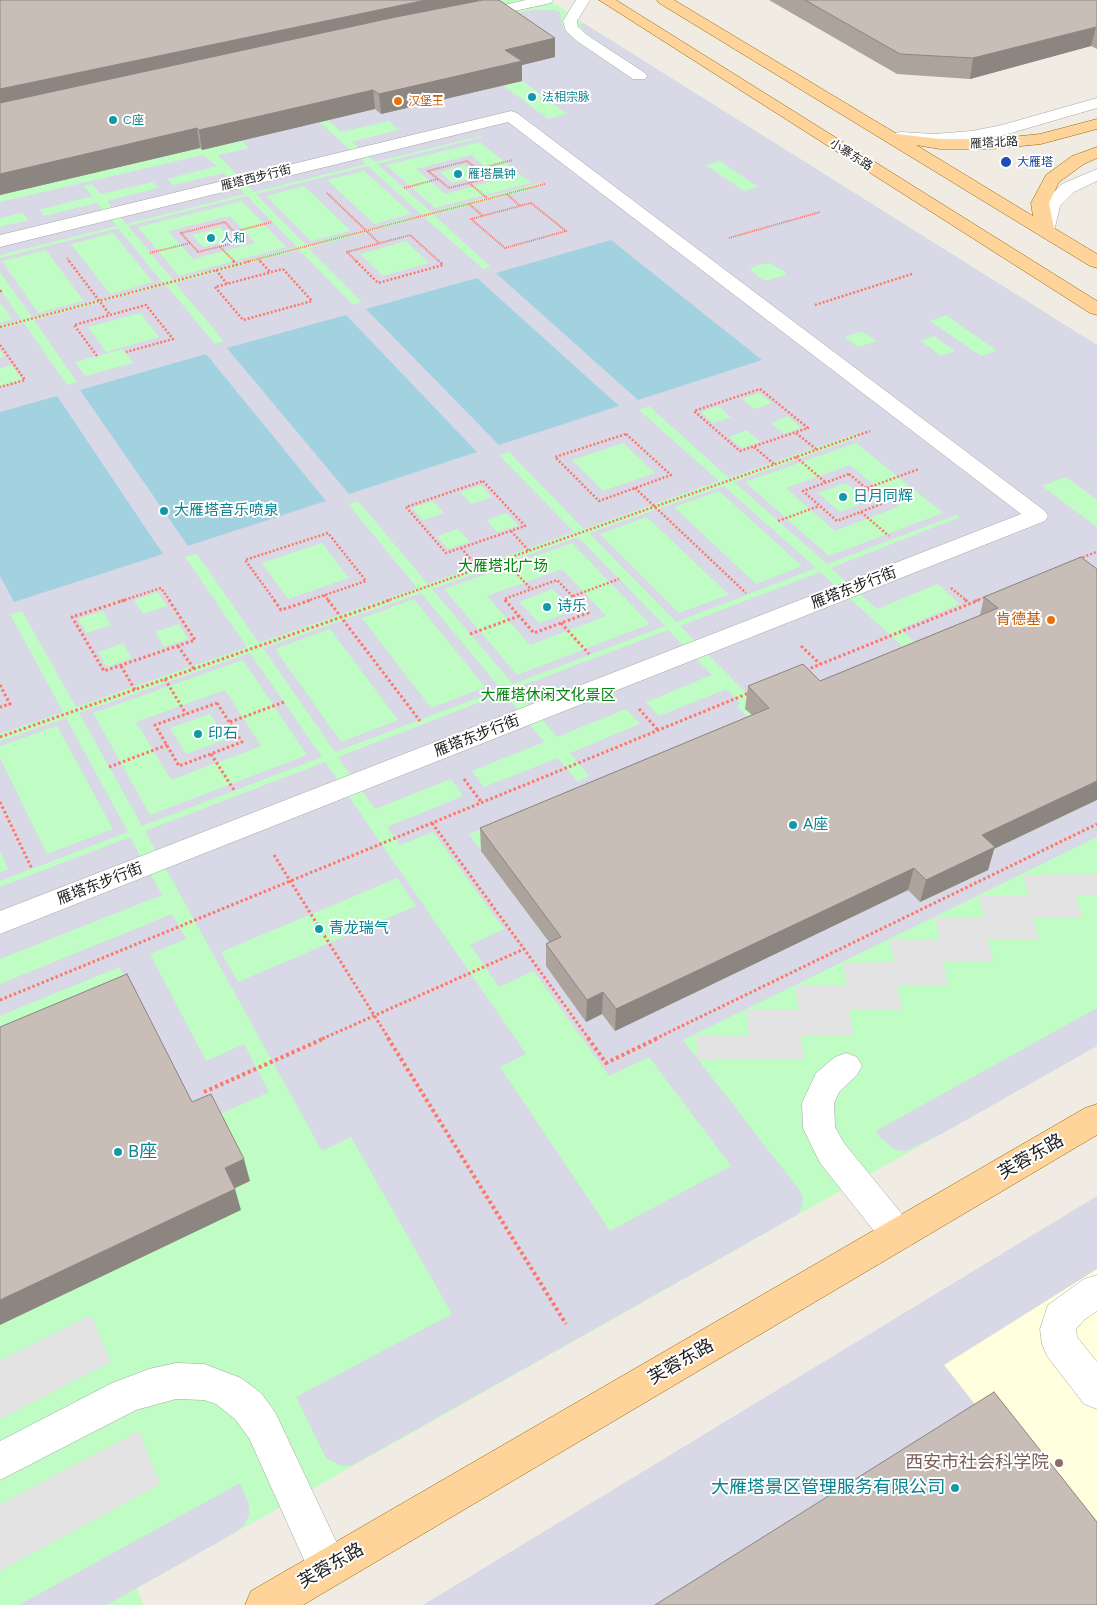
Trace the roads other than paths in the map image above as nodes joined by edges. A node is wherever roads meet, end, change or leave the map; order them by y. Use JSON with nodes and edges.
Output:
{"nodes":[{"id":1,"x":546,"y":0,"type":"edge"},
{"id":2,"x":583,"y":0,"type":"edge"},
{"id":3,"x":606,"y":0,"type":"edge"},
{"id":4,"x":664,"y":0,"type":"edge"},
{"id":5,"x":457,"y":19,"type":"edge"},
{"id":6,"x":639,"y":76,"type":"dead end"},
{"id":7,"x":1097,"y":103,"type":"edge"},
{"id":8,"x":1097,"y":124,"type":"edge"},
{"id":9,"x":889,"y":136,"type":"junction"},
{"id":10,"x":1097,"y":152,"type":"edge"},
{"id":11,"x":1097,"y":174,"type":"edge"},
{"id":12,"x":1045,"y":231,"type":"junction"},
{"id":13,"x":0,"y":241,"type":"edge"},
{"id":14,"x":1097,"y":262,"type":"edge"},
{"id":15,"x":1097,"y":309,"type":"edge"},
{"id":16,"x":1037,"y":516,"type":"joint"},
{"id":17,"x":0,"y":923,"type":"edge"},
{"id":18,"x":846,"y":1066,"type":"dead end"},
{"id":19,"x":1097,"y":1118,"type":"edge"},
{"id":20,"x":898,"y":1235,"type":"junction"},
{"id":21,"x":1097,"y":1291,"type":"edge"},
{"id":22,"x":1097,"y":1391,"type":"edge"},
{"id":23,"x":0,"y":1461,"type":"edge"},
{"id":24,"x":328,"y":1568,"type":"junction"},
{"id":25,"x":265,"y":1605,"type":"edge"}],
"edges":[{"from":1,"to":5,"type":"street"},
{"from":2,"to":6,"type":"street"},
{"from":3,"to":15,"type":"main road","name":"小寨东路"},
{"from":4,"to":9,"type":"main road"},
{"from":7,"to":9,"type":"street"},
{"from":8,"to":9,"type":"main road","name":"雁塔北路"},
{"from":9,"to":12,"type":"main road"},
{"from":10,"to":12,"type":"main road"},
{"from":11,"to":12,"type":"street"},
{"from":12,"to":14,"type":"main road"},
{"from":13,"to":16,"type":"street","name":"雁塔西步行街"},
{"from":16,"to":17,"type":"street","name":"雁塔东步行街"},
{"from":18,"to":20,"type":"street"},
{"from":19,"to":20,"type":"main road","name":"芙蓉东路"},
{"from":20,"to":24,"type":"main road","name":"芙蓉东路"},
{"from":21,"to":22,"type":"street"},
{"from":23,"to":24,"type":"street"},
{"from":24,"to":25,"type":"main road","name":"芙蓉东路"}]}
